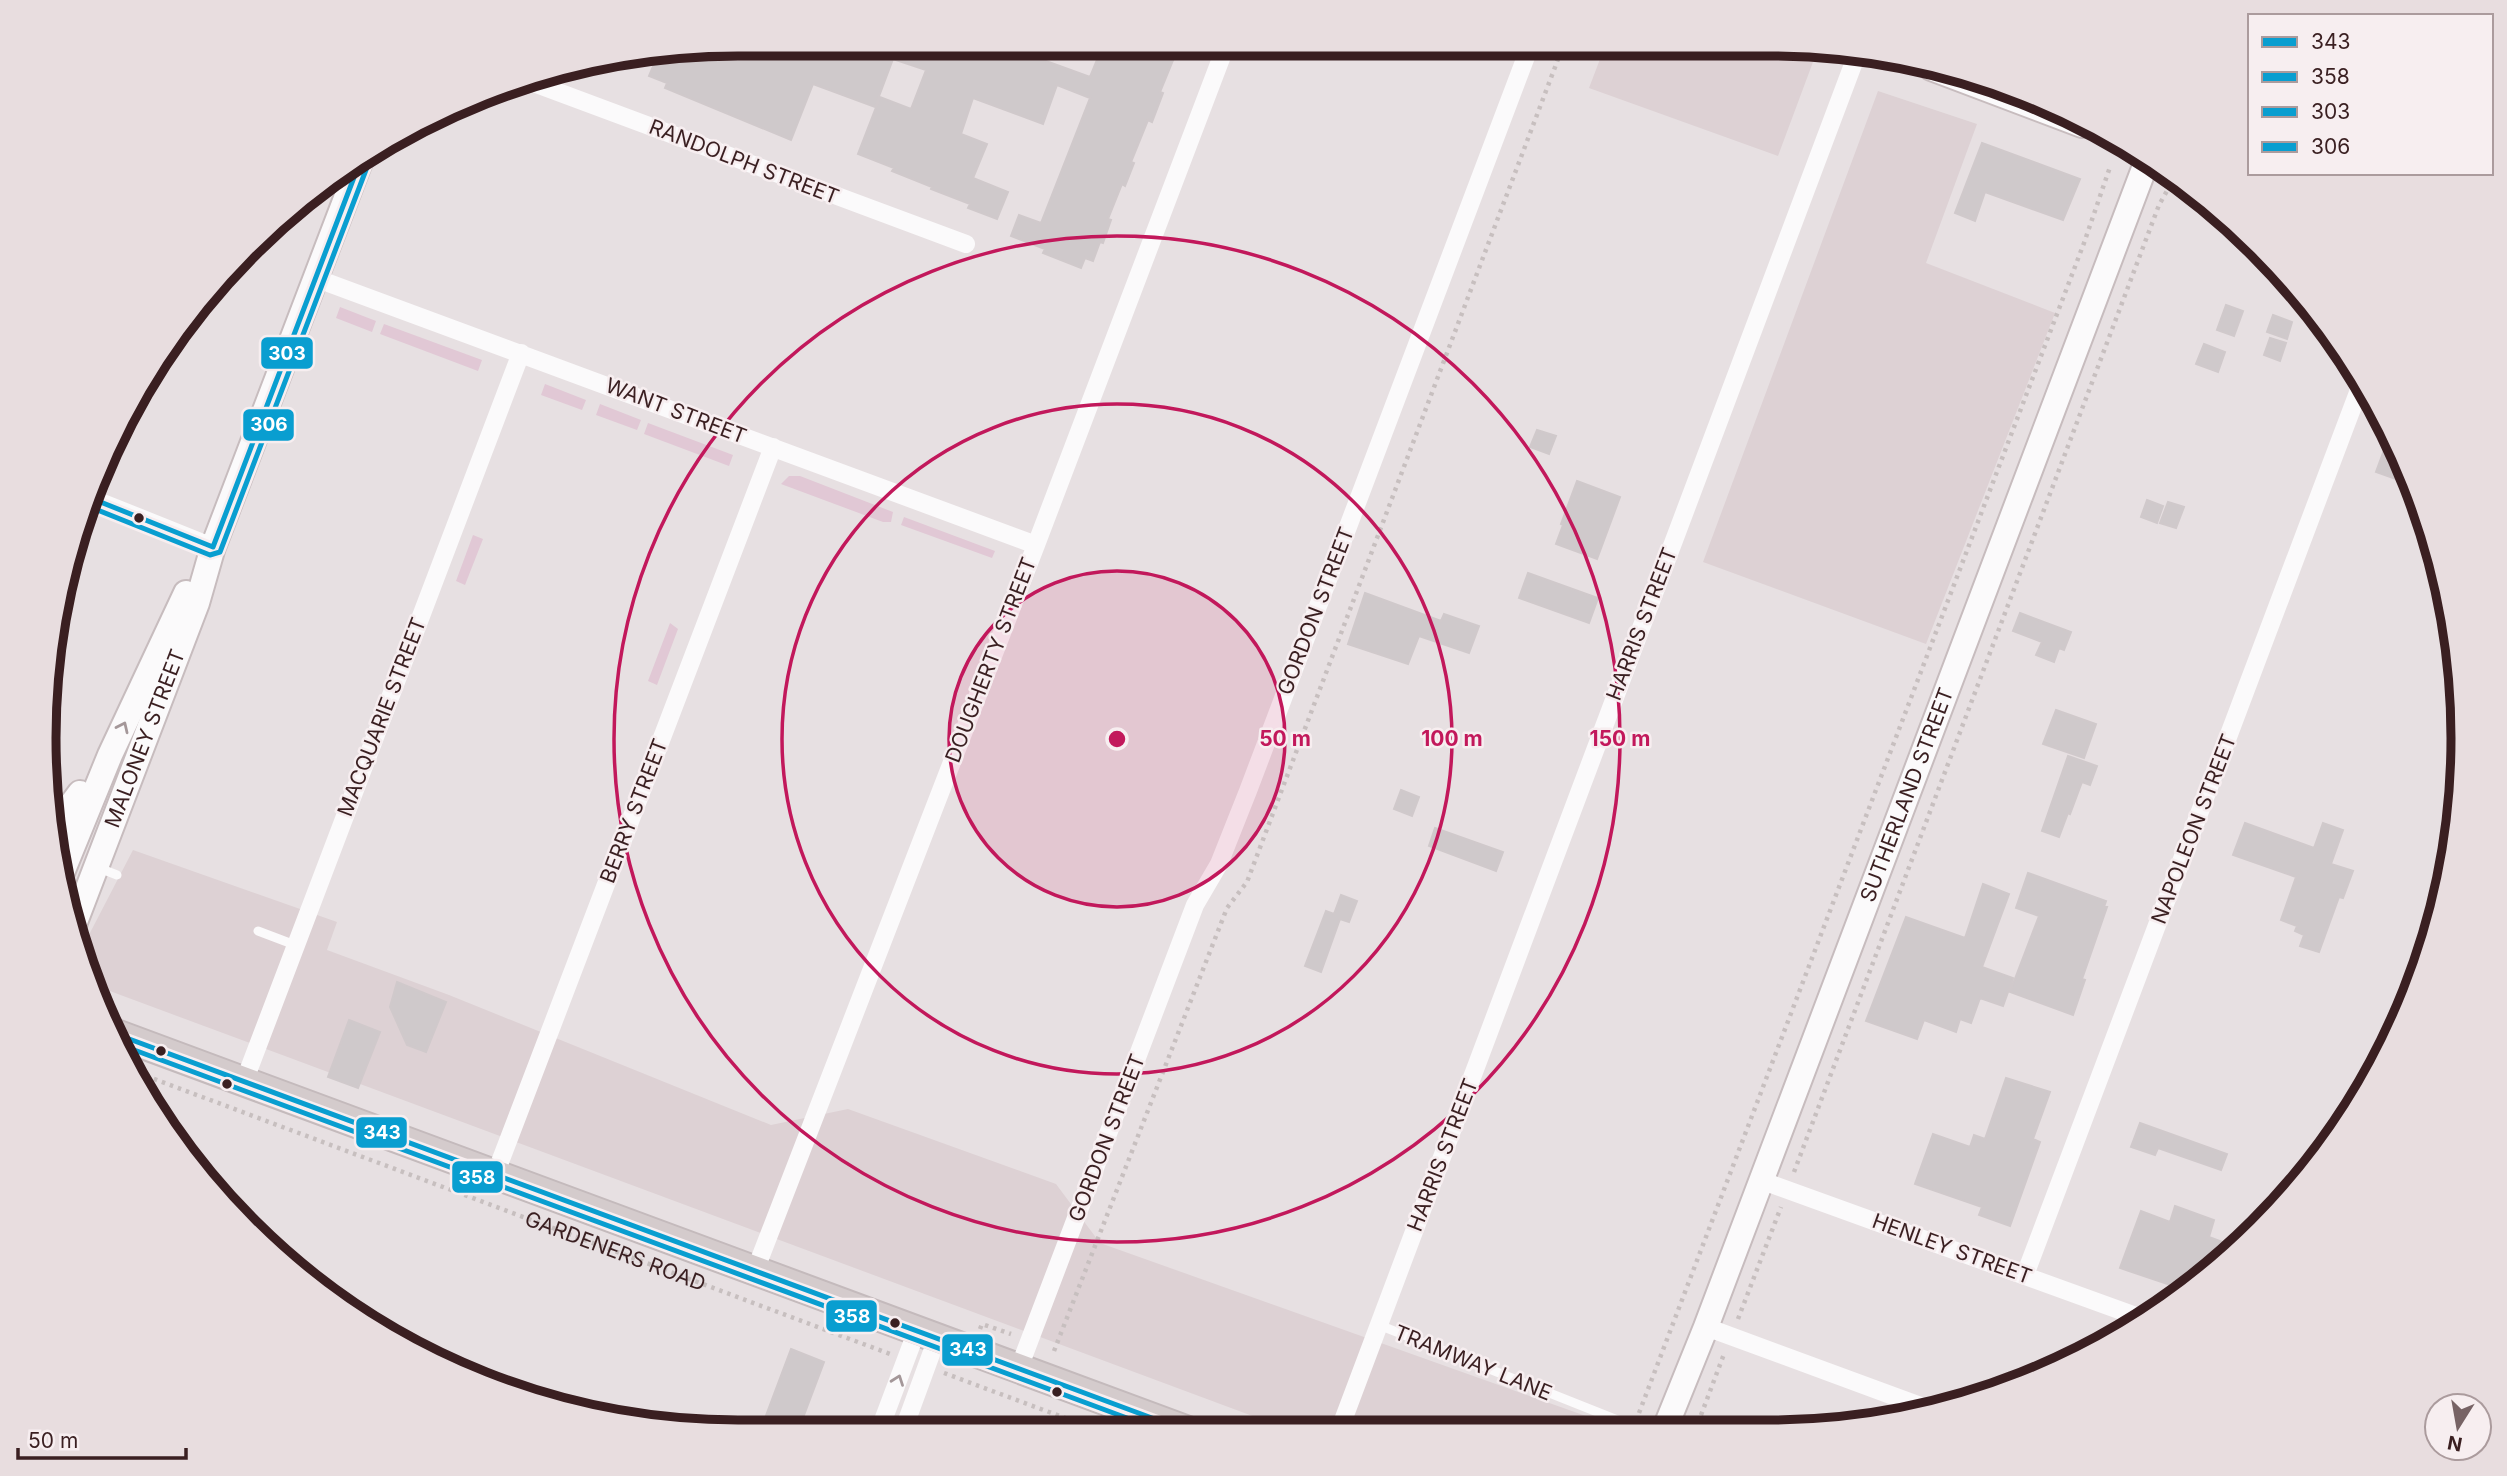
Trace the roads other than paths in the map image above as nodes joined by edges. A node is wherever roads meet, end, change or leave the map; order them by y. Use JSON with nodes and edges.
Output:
{"nodes":[{"id":1,"x":1223,"y":56,"type":"edge"},
{"id":2,"x":1526,"y":56,"type":"edge"},
{"id":3,"x":1854,"y":62,"type":"edge"},
{"id":4,"x":540,"y":85,"type":"edge"},
{"id":5,"x":2144,"y":168,"type":"edge"},
{"id":6,"x":356,"y":174,"type":"edge"},
{"id":7,"x":966,"y":244,"type":"dead end"},
{"id":8,"x":316,"y":278,"type":"junction"},
{"id":9,"x":521,"y":353,"type":"junction"},
{"id":10,"x":2358,"y":393,"type":"edge"},
{"id":11,"x":773,"y":447,"type":"junction"},
{"id":12,"x":99,"y":501,"type":"edge"},
{"id":13,"x":1037,"y":545,"type":"junction"},
{"id":14,"x":213,"y":547,"type":"junction"},
{"id":15,"x":110,"y":754,"type":"junction"},
{"id":16,"x":62,"y":825,"type":"edge"},
{"id":17,"x":67,"y":860,"type":"edge"},
{"id":18,"x":80,"y":917,"type":"edge"},
{"id":19,"x":258,"y":930,"type":"dead end"},
{"id":20,"x":295,"y":945,"type":"junction"},
{"id":21,"x":125,"y":1037,"type":"edge"},
{"id":22,"x":244,"y":1082,"type":"junction"},
{"id":23,"x":495,"y":1175,"type":"junction"},
{"id":24,"x":1760,"y":1180,"type":"junction"},
{"id":25,"x":755,"y":1271,"type":"junction"},
{"id":26,"x":2025,"y":1275,"type":"junction"},
{"id":27,"x":2133,"y":1315,"type":"edge"},
{"id":28,"x":1379,"y":1325,"type":"junction"},
{"id":29,"x":1706,"y":1327,"type":"junction"},
{"id":30,"x":927,"y":1334,"type":"junction"},
{"id":31,"x":1019,"y":1368,"type":"junction"},
{"id":32,"x":1915,"y":1404,"type":"edge"},
{"id":33,"x":883,"y":1420,"type":"edge"},
{"id":34,"x":907,"y":1420,"type":"edge"},
{"id":35,"x":1158,"y":1420,"type":"edge"},
{"id":36,"x":1343,"y":1420,"type":"edge"},
{"id":37,"x":1619,"y":1420,"type":"edge"},
{"id":38,"x":1668,"y":1420,"type":"edge"}],
"edges":[{"from":1,"to":13,"type":"street","name":"DOUGHERTY STREET"},
{"from":2,"to":31,"type":"street","name":"GORDON STREET"},
{"from":3,"to":28,"type":"street","name":"HARRIS STREET"},
{"from":4,"to":7,"type":"street","name":"RANDOLPH STREET"},
{"from":5,"to":24,"type":"street","name":"SUTHERLAND STREET"},
{"from":6,"to":8,"type":"street","name":"MALONEY STREET"},
{"from":8,"to":9,"type":"street","name":"WANT STREET"},
{"from":8,"to":14,"type":"street","name":"MALONEY STREET"},
{"from":9,"to":11,"type":"street","name":"WANT STREET"},
{"from":9,"to":20,"type":"street","name":"MACQUARIE STREET"},
{"from":10,"to":26,"type":"street","name":"NAPOLEON STREET"},
{"from":11,"to":13,"type":"street","name":"WANT STREET"},
{"from":11,"to":23,"type":"street","name":"BERRY STREET"},
{"from":12,"to":14,"type":"street"},
{"from":13,"to":25,"type":"street","name":"DOUGHERTY STREET"},
{"from":15,"to":14,"type":"street","name":"MALONEY STREET","one_way":true},
{"from":14,"to":18,"type":"street","name":"MALONEY STREET"},
{"from":15,"to":16,"type":"street"},
{"from":15,"to":17,"type":"street","name":"MALONEY STREET"},
{"from":19,"to":20,"type":"lane"},
{"from":20,"to":22,"type":"street","name":"MACQUARIE STREET"},
{"from":21,"to":22,"type":"main road","name":"GARDENERS ROAD"},
{"from":22,"to":23,"type":"main road","name":"GARDENERS ROAD"},
{"from":23,"to":25,"type":"main road","name":"GARDENERS ROAD"},
{"from":24,"to":26,"type":"street","name":"HENLEY STREET"},
{"from":24,"to":29,"type":"street","name":"SUTHERLAND STREET"},
{"from":25,"to":30,"type":"main road","name":"GARDENERS ROAD"},
{"from":26,"to":27,"type":"street","name":"HENLEY STREET"},
{"from":28,"to":36,"type":"street","name":"HARRIS STREET"},
{"from":28,"to":37,"type":"lane","name":"TRAMWAY LANE"},
{"from":29,"to":32,"type":"street"},
{"from":29,"to":38,"type":"street","name":"SUTHERLAND STREET"},
{"from":30,"to":31,"type":"main road","name":"GARDENERS ROAD"},
{"from":33,"to":30,"type":"street","one_way":true},
{"from":30,"to":34,"type":"street"},
{"from":31,"to":35,"type":"main road","name":"GARDENERS ROAD"}]}
